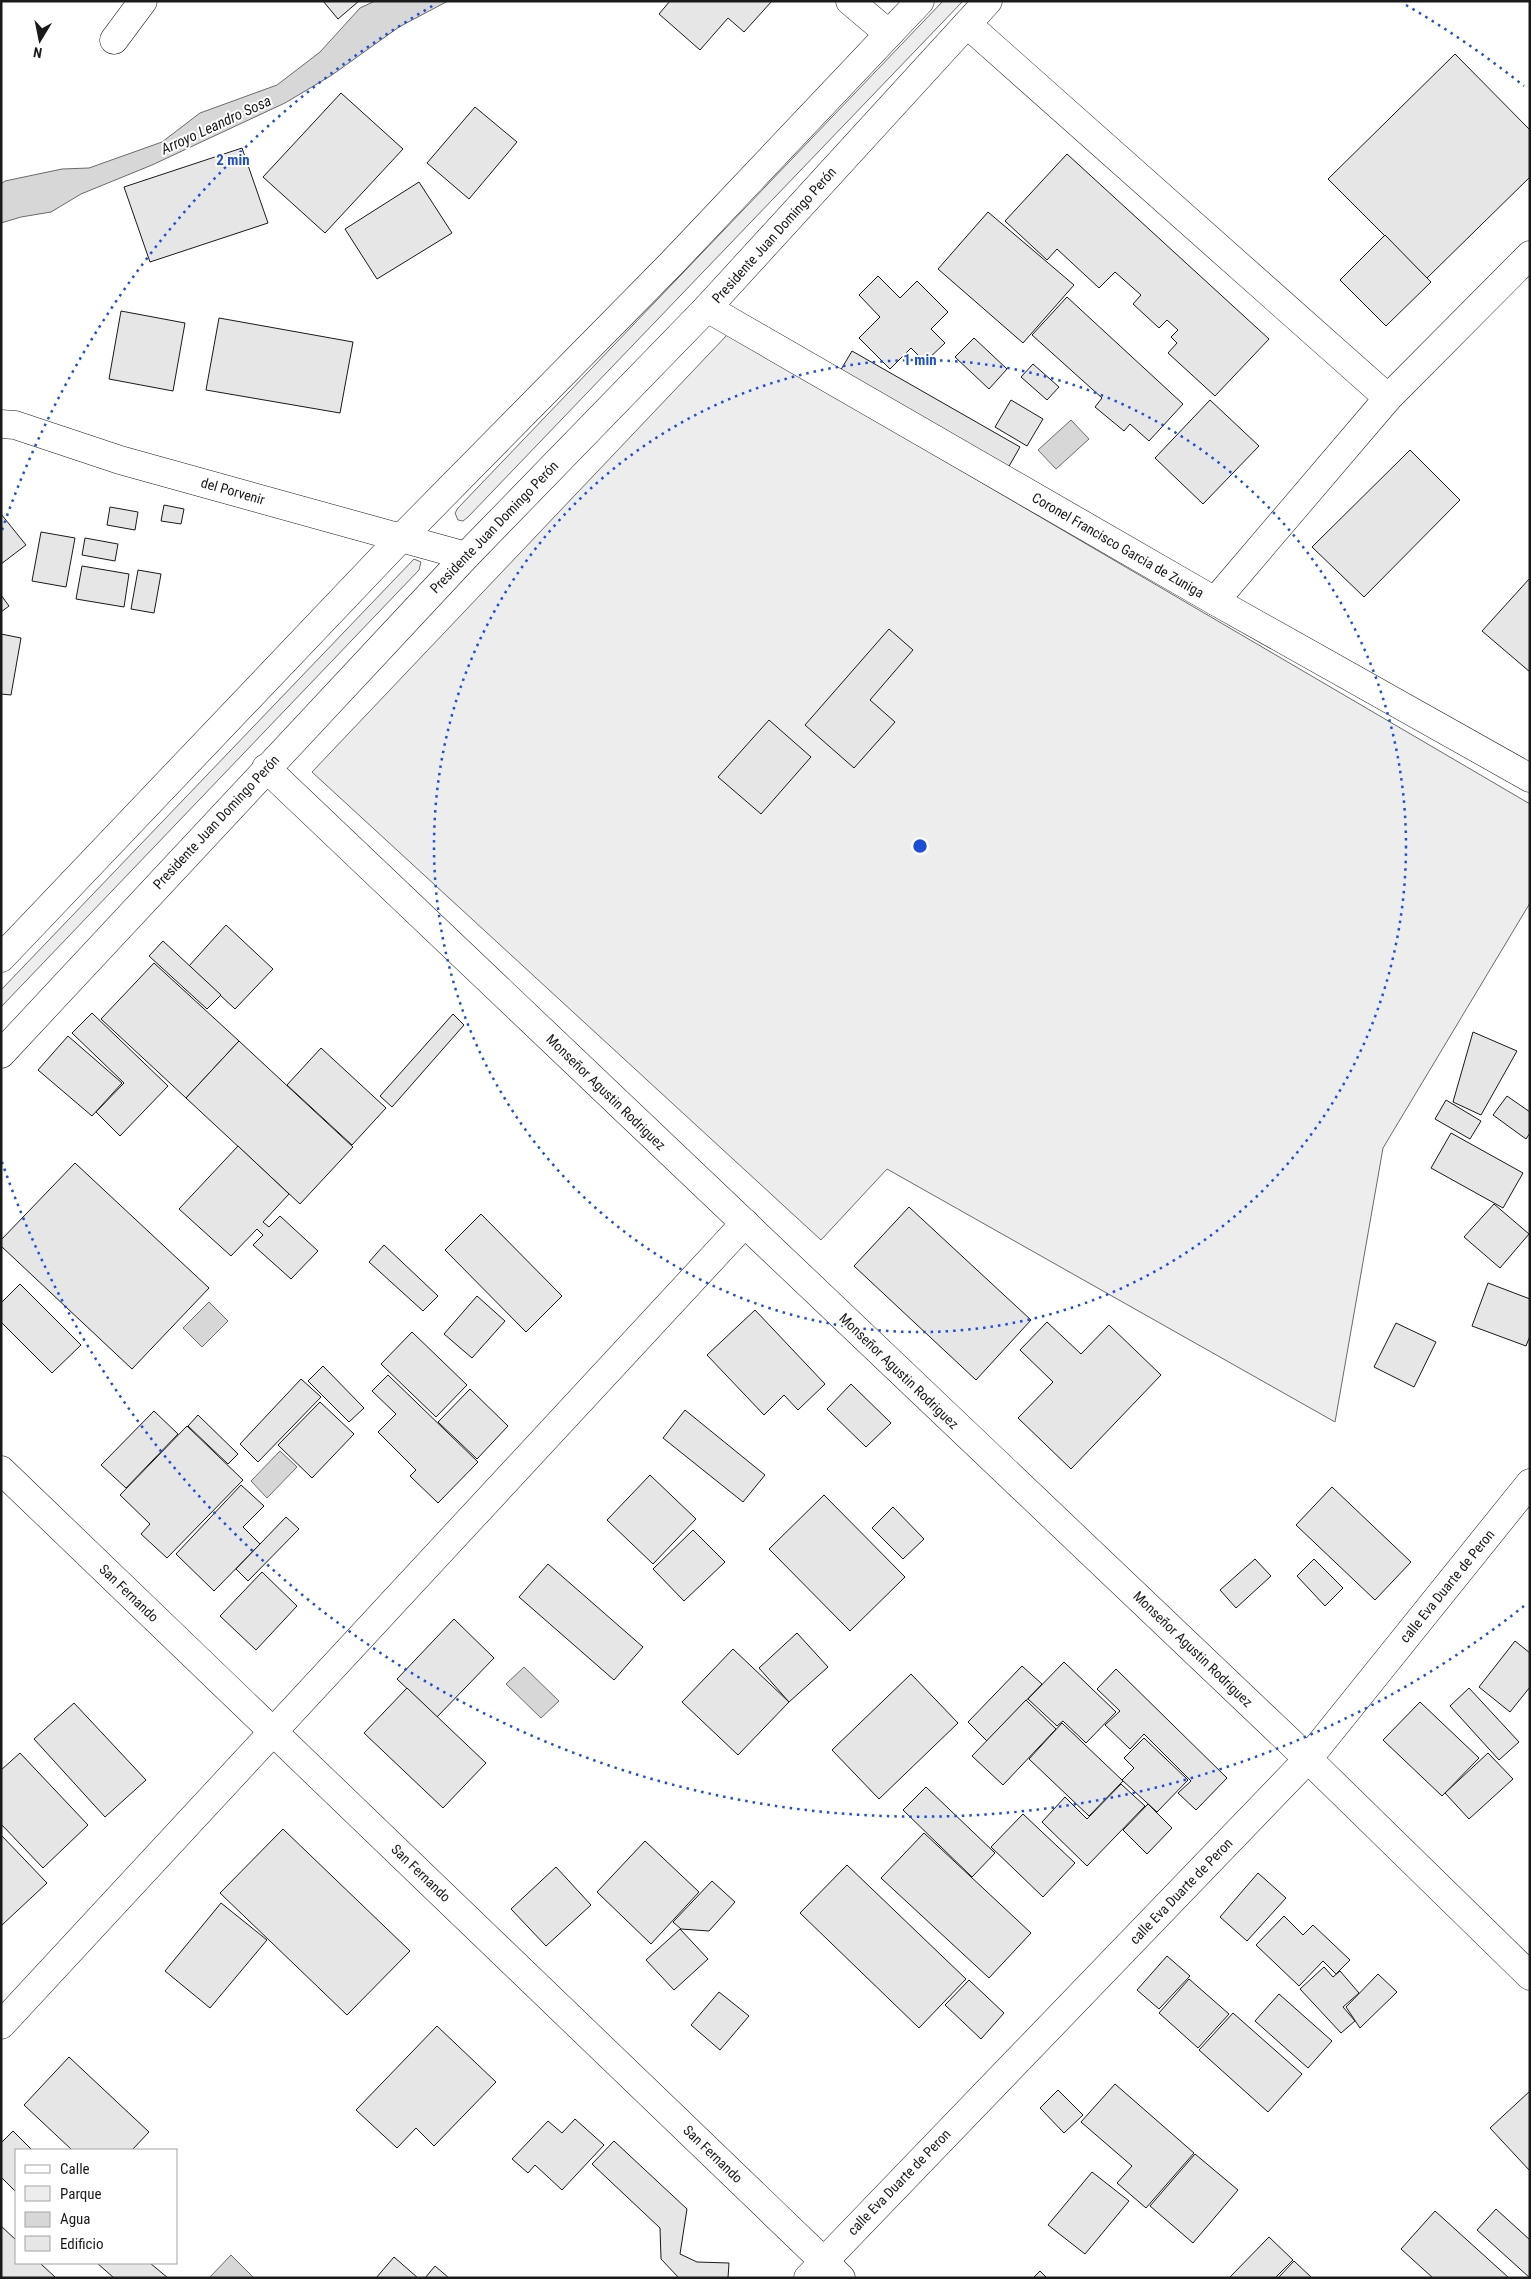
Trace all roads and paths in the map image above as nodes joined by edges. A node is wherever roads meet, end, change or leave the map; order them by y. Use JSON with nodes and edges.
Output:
{"nodes":[{"id":1,"x":143,"y":1,"type":"edge"},
{"id":2,"x":850,"y":1,"type":"edge"},
{"id":3,"x":920,"y":1,"type":"edge"},
{"id":4,"x":988,"y":1,"type":"edge"},
{"id":5,"x":967,"y":24,"type":"junction"},
{"id":6,"x":889,"y":34,"type":"junction"},
{"id":7,"x":114,"y":40,"type":"dead end"},
{"id":8,"x":1530,"y":255,"type":"edge"},
{"id":9,"x":708,"y":308,"type":"junction"},
{"id":10,"x":1388,"y":398,"type":"junction"},
{"id":11,"x":1,"y":424,"type":"edge"},
{"id":12,"x":401,"y":538,"type":"junction"},
{"id":13,"x":466,"y":556,"type":"junction"},
{"id":14,"x":1215,"y":601,"type":"junction"},
{"id":15,"x":266,"y":768,"type":"junction"},
{"id":16,"x":1530,"y":778,"type":"edge"},
{"id":17,"x":1,"y":958,"type":"edge"},
{"id":18,"x":1,"y":1054,"type":"edge"},
{"id":19,"x":744,"y":1223,"type":"junction"},
{"id":20,"x":1,"y":1470,"type":"edge"},
{"id":21,"x":1530,"y":1483,"type":"edge"},
{"id":22,"x":274,"y":1731,"type":"junction"},
{"id":23,"x":1308,"y":1759,"type":"junction"},
{"id":24,"x":1530,"y":1976,"type":"edge"},
{"id":25,"x":1,"y":2025,"type":"edge"},
{"id":26,"x":824,"y":2272,"type":"edge"}],
"edges":[{"from":1,"to":7,"type":"street"},
{"from":2,"to":6,"type":"street"},
{"from":3,"to":6,"type":"street"},
{"from":4,"to":5,"type":"street","name":"Presidente Juan Domingo Perón"},
{"from":5,"to":9,"type":"street","name":"Presidente Juan Domingo Perón"},
{"from":5,"to":10,"type":"street"},
{"from":6,"to":12,"type":"street"},
{"from":8,"to":10,"type":"street"},
{"from":9,"to":13,"type":"street","name":"Presidente Juan Domingo Perón"},
{"from":9,"to":14,"type":"street","name":"Coronel Francisco Garcia de Zuniga"},
{"from":10,"to":14,"type":"street"},
{"from":11,"to":12,"type":"street","name":"del Porvenir"},
{"from":12,"to":13,"type":"street","name":"del Porvenir"},
{"from":12,"to":17,"type":"street"},
{"from":13,"to":15,"type":"street","name":"Presidente Juan Domingo Perón"},
{"from":14,"to":16,"type":"street","name":"Coronel Francisco Garcia de Zuniga"},
{"from":15,"to":18,"type":"street","name":"Presidente Juan Domingo Perón"},
{"from":15,"to":19,"type":"street","name":"Monseñor Agustin Rodriguez"},
{"from":19,"to":22,"type":"street"},
{"from":19,"to":23,"type":"street","name":"Monseñor Agustin Rodriguez"},
{"from":20,"to":22,"type":"street","name":"San Fernando"},
{"from":21,"to":23,"type":"street","name":"calle Eva Duarte de Peron"},
{"from":22,"to":25,"type":"street"},
{"from":22,"to":26,"type":"street","name":"San Fernando"},
{"from":23,"to":24,"type":"street","name":"Monseñor Agustin Rodriguez"},
{"from":23,"to":26,"type":"street","name":"calle Eva Duarte de Peron"}]}
